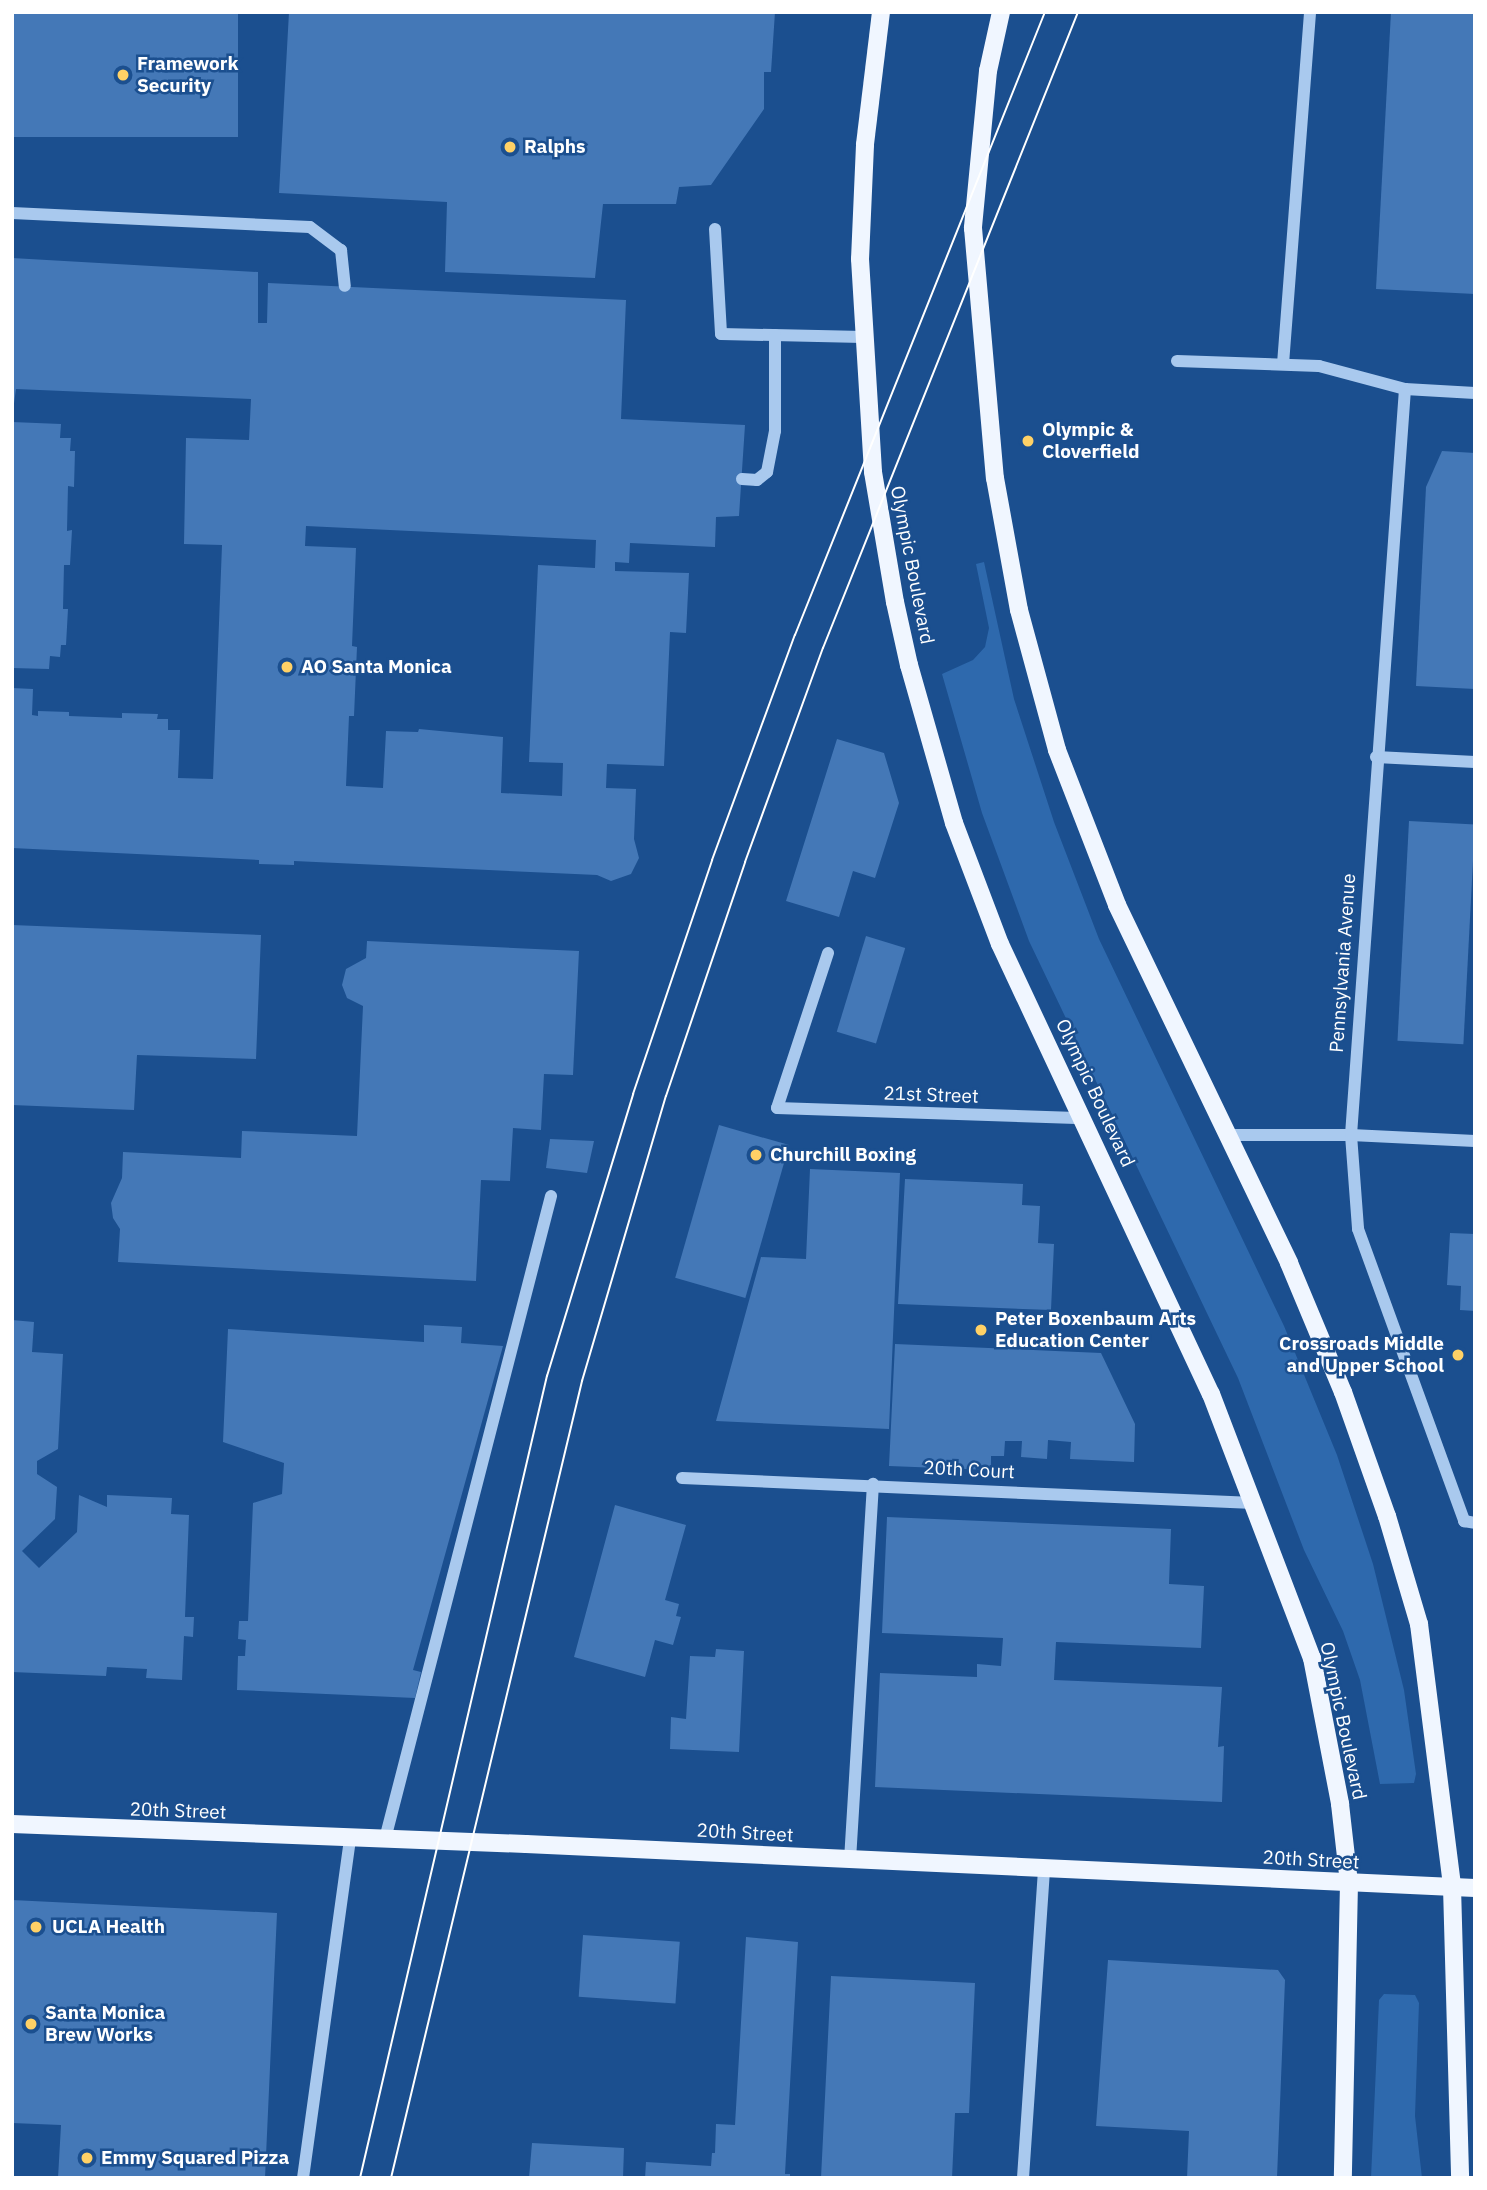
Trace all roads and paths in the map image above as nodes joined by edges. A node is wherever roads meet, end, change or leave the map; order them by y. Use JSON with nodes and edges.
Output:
{"nodes":[{"id":1,"x":881,"y":12,"type":"edge"},
{"id":2,"x":1001,"y":12,"type":"edge"},
{"id":3,"x":1310,"y":12,"type":"edge"},
{"id":4,"x":12,"y":213,"type":"edge"},
{"id":5,"x":715,"y":229,"type":"dead end"},
{"id":6,"x":345,"y":286,"type":"dead end"},
{"id":7,"x":775,"y":335,"type":"junction"},
{"id":8,"x":863,"y":337,"type":"junction"},
{"id":9,"x":1177,"y":361,"type":"dead end"},
{"id":10,"x":1283,"y":364,"type":"junction"},
{"id":11,"x":1405,"y":389,"type":"junction"},
{"id":12,"x":1475,"y":393,"type":"edge"},
{"id":13,"x":742,"y":479,"type":"dead end"},
{"id":14,"x":1376,"y":757,"type":"junction"},
{"id":15,"x":1475,"y":762,"type":"edge"},
{"id":16,"x":828,"y":953,"type":"dead end"},
{"id":17,"x":1084,"y":1118,"type":"junction"},
{"id":18,"x":1226,"y":1135,"type":"junction"},
{"id":19,"x":1351,"y":1135,"type":"junction"},
{"id":20,"x":1475,"y":1141,"type":"edge"},
{"id":21,"x":551,"y":1196,"type":"dead end"},
{"id":22,"x":682,"y":1478,"type":"dead end"},
{"id":23,"x":873,"y":1484,"type":"junction"},
{"id":24,"x":1253,"y":1503,"type":"junction"},
{"id":25,"x":1470,"y":1522,"type":"edge"},
{"id":26,"x":12,"y":1824,"type":"edge"},
{"id":27,"x":350,"y":1838,"type":"junction"},
{"id":28,"x":385,"y":1839,"type":"junction"},
{"id":29,"x":850,"y":1860,"type":"junction"},
{"id":30,"x":1044,"y":1868,"type":"junction"},
{"id":31,"x":1349,"y":1883,"type":"junction"},
{"id":32,"x":1452,"y":1887,"type":"junction"},
{"id":33,"x":1475,"y":1888,"type":"edge"},
{"id":34,"x":303,"y":2178,"type":"edge"},
{"id":35,"x":1023,"y":2178,"type":"edge"},
{"id":36,"x":1343,"y":2178,"type":"edge"},
{"id":37,"x":1461,"y":2178,"type":"edge"}],
"edges":[{"from":1,"to":8,"type":"main road","name":"Olympic Boulevard"},
{"from":2,"to":18,"type":"main road"},
{"from":3,"to":10,"type":"street"},
{"from":4,"to":6,"type":"street"},
{"from":5,"to":7,"type":"street"},
{"from":7,"to":8,"type":"street"},
{"from":7,"to":13,"type":"street"},
{"from":8,"to":17,"type":"main road","name":"Olympic Boulevard"},
{"from":9,"to":10,"type":"street"},
{"from":10,"to":11,"type":"street"},
{"from":11,"to":12,"type":"street"},
{"from":11,"to":14,"type":"street","name":"Pennsylvania Avenue"},
{"from":14,"to":15,"type":"street"},
{"from":14,"to":19,"type":"street","name":"Pennsylvania Avenue"},
{"from":16,"to":17,"type":"street","name":"21st Street"},
{"from":17,"to":24,"type":"main road","name":"Olympic Boulevard"},
{"from":18,"to":19,"type":"street"},
{"from":18,"to":32,"type":"main road"},
{"from":19,"to":20,"type":"street"},
{"from":19,"to":25,"type":"street","name":"Pennsylvania Avenue"},
{"from":21,"to":28,"type":"street"},
{"from":22,"to":23,"type":"street","name":"20th Court"},
{"from":23,"to":24,"type":"street","name":"20th Court"},
{"from":23,"to":29,"type":"street"},
{"from":24,"to":31,"type":"main road","name":"Olympic Boulevard"},
{"from":26,"to":27,"type":"main road","name":"20th Street"},
{"from":27,"to":28,"type":"main road","name":"20th Street"},
{"from":27,"to":34,"type":"street"},
{"from":28,"to":29,"type":"main road","name":"20th Street"},
{"from":29,"to":30,"type":"main road","name":"20th Street"},
{"from":30,"to":31,"type":"main road","name":"20th Street"},
{"from":30,"to":35,"type":"street"},
{"from":31,"to":32,"type":"main road","name":"20th Street"},
{"from":31,"to":36,"type":"main road","name":"Olympic Boulevard"},
{"from":32,"to":33,"type":"main road","name":"20th Street"},
{"from":32,"to":37,"type":"main road"}]}
